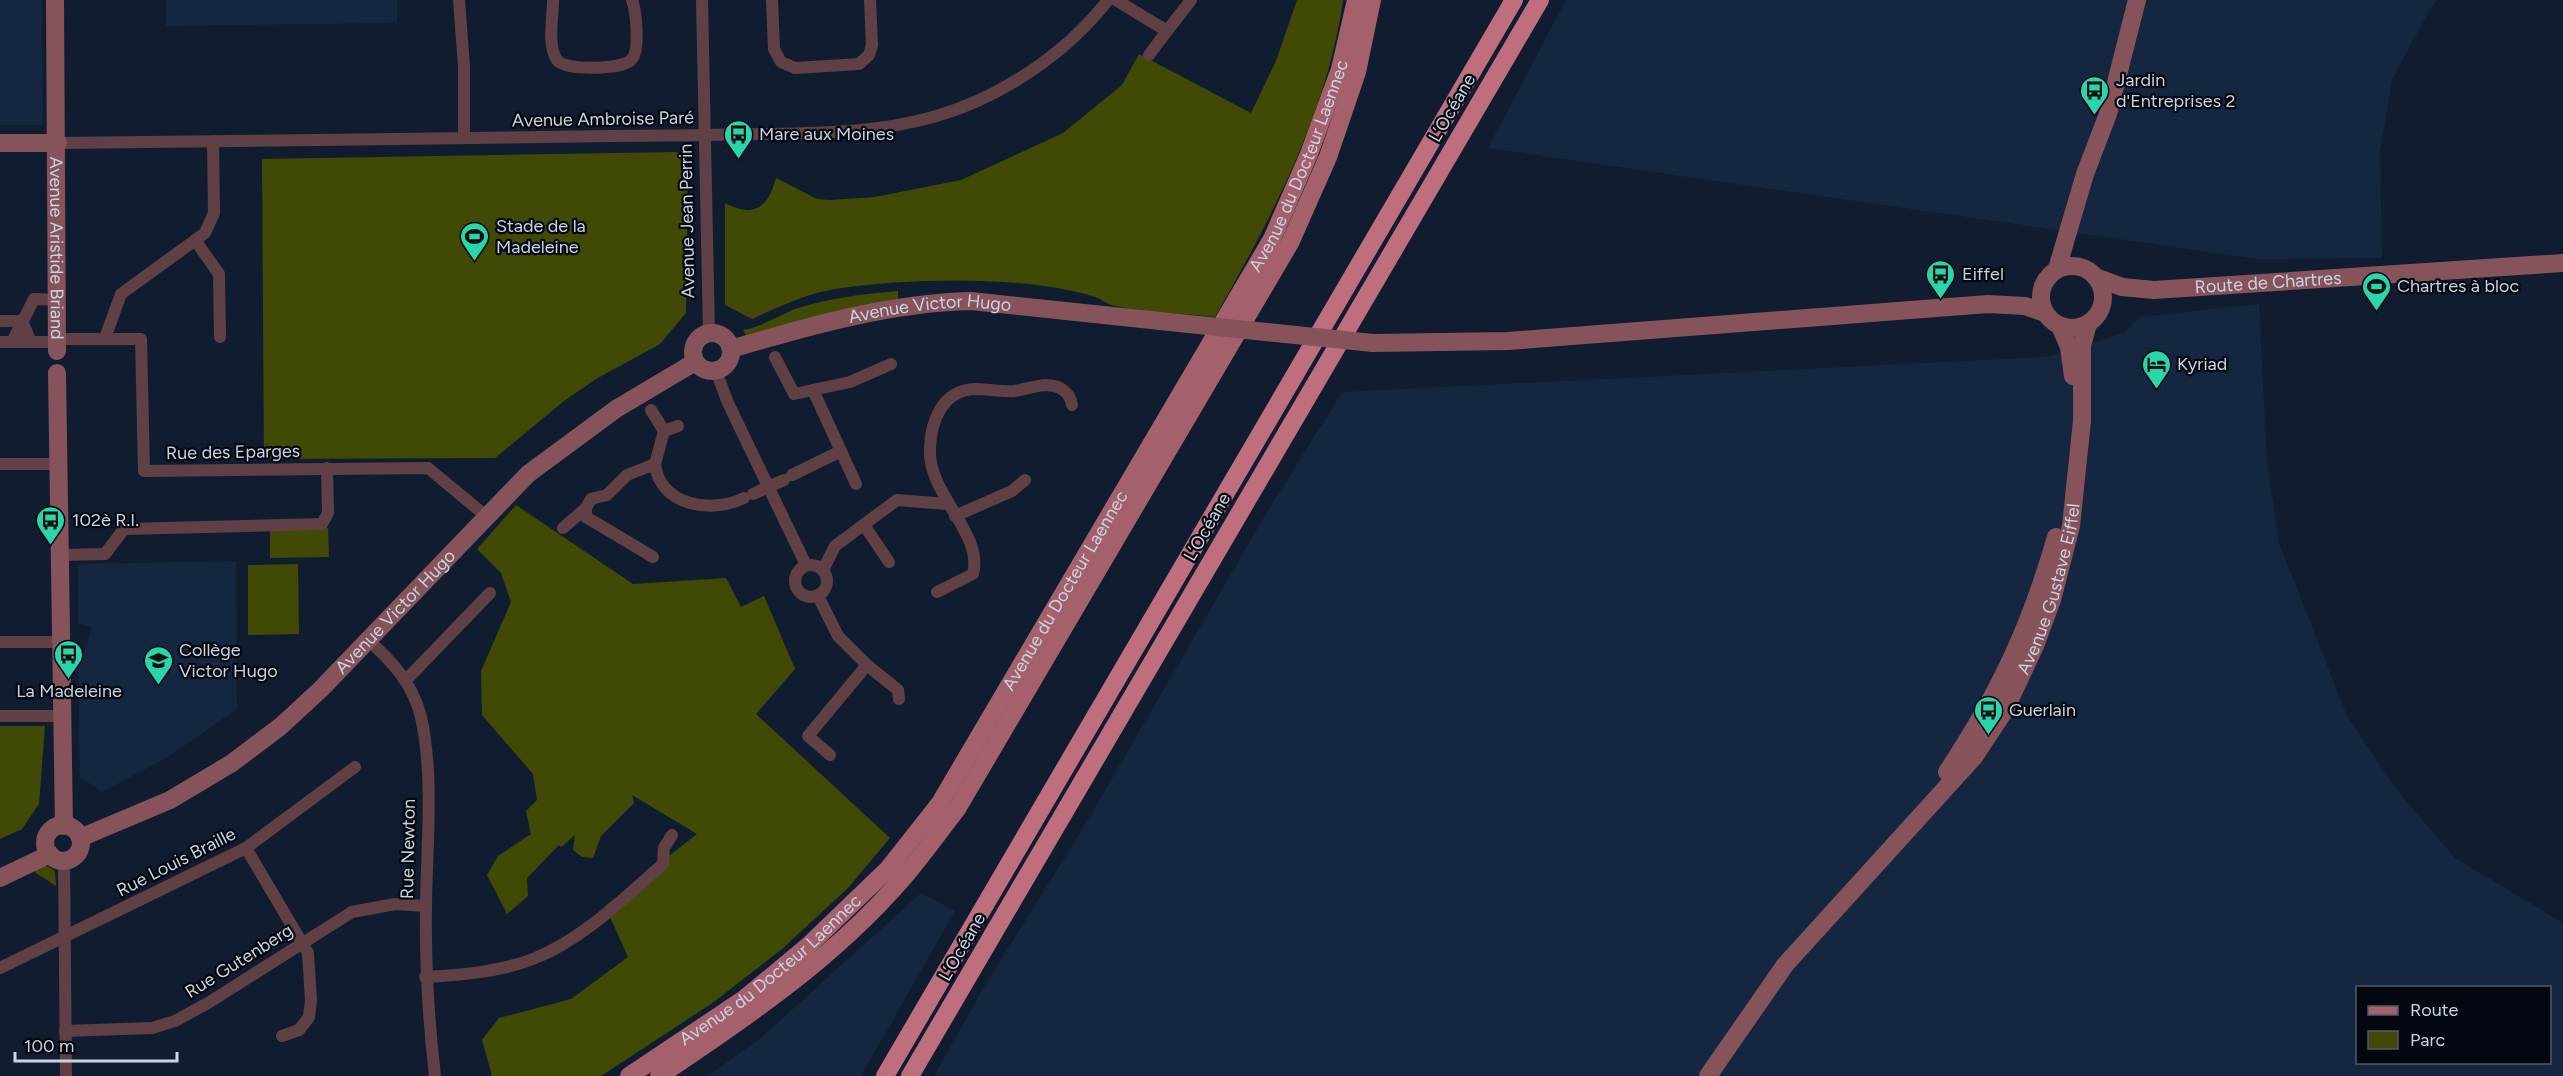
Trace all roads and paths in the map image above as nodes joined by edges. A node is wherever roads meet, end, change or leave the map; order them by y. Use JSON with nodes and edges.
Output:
{"nodes":[{"id":1,"x":56,"y":0,"type":"edge"},
{"id":2,"x":459,"y":0,"type":"edge"},
{"id":3,"x":553,"y":0,"type":"edge"},
{"id":4,"x":632,"y":0,"type":"edge"},
{"id":5,"x":702,"y":0,"type":"edge"},
{"id":6,"x":772,"y":0,"type":"edge"},
{"id":7,"x":870,"y":0,"type":"edge"},
{"id":8,"x":1108,"y":0,"type":"edge"},
{"id":9,"x":1116,"y":0,"type":"edge"},
{"id":10,"x":1191,"y":0,"type":"edge"},
{"id":11,"x":1356,"y":0,"type":"edge"},
{"id":12,"x":1372,"y":0,"type":"edge"},
{"id":13,"x":1514,"y":0,"type":"edge"},
{"id":14,"x":1540,"y":0,"type":"edge"},
{"id":15,"x":2137,"y":0,"type":"edge"},
{"id":16,"x":1167,"y":31,"type":"junction"},
{"id":17,"x":1149,"y":55,"type":"dead end"},
{"id":18,"x":703,"y":135,"type":"junction"},
{"id":19,"x":464,"y":138,"type":"junction"},
{"id":20,"x":213,"y":141,"type":"junction"},
{"id":21,"x":0,"y":143,"type":"edge"},
{"id":22,"x":58,"y":143,"type":"junction"},
{"id":23,"x":2071,"y":218,"type":"junction"},
{"id":24,"x":195,"y":240,"type":"junction"},
{"id":25,"x":2563,"y":262,"type":"edge"},
{"id":26,"x":2057,"y":269,"type":"junction"},
{"id":27,"x":2091,"y":273,"type":"junction"},
{"id":28,"x":2043,"y":285,"type":"junction"},
{"id":29,"x":2154,"y":290,"type":"junction"},
{"id":30,"x":57,"y":300,"type":"junction"},
{"id":31,"x":1988,"y":304,"type":"junction"},
{"id":32,"x":2101,"y":310,"type":"junction"},
{"id":33,"x":2045,"y":313,"type":"junction"},
{"id":34,"x":0,"y":321,"type":"edge"},
{"id":35,"x":22,"y":321,"type":"junction"},
{"id":36,"x":2088,"y":324,"type":"junction"},
{"id":37,"x":2060,"y":326,"type":"junction"},
{"id":38,"x":709,"y":333,"type":"junction"},
{"id":39,"x":220,"y":337,"type":"dead end"},
{"id":40,"x":105,"y":338,"type":"junction"},
{"id":41,"x":6,"y":342,"type":"edge"},
{"id":42,"x":31,"y":342,"type":"junction"},
{"id":43,"x":57,"y":344,"type":"junction"},
{"id":44,"x":731,"y":348,"type":"junction"},
{"id":45,"x":775,"y":357,"type":"dead end"},
{"id":46,"x":695,"y":362,"type":"junction"},
{"id":47,"x":891,"y":364,"type":"dead end"},
{"id":48,"x":716,"y":371,"type":"junction"},
{"id":49,"x":57,"y":373,"type":"dead end"},
{"id":50,"x":813,"y":390,"type":"junction"},
{"id":51,"x":1072,"y":405,"type":"dead end"},
{"id":52,"x":651,"y":410,"type":"dead end"},
{"id":53,"x":678,"y":426,"type":"dead end"},
{"id":54,"x":664,"y":431,"type":"junction"},
{"id":55,"x":841,"y":451,"type":"junction"},
{"id":56,"x":0,"y":464,"type":"edge"},
{"id":57,"x":60,"y":464,"type":"junction"},
{"id":58,"x":655,"y":464,"type":"junction"},
{"id":59,"x":327,"y":468,"type":"junction"},
{"id":60,"x":1025,"y":480,"type":"dead end"},
{"id":61,"x":856,"y":484,"type":"dead end"},
{"id":62,"x":768,"y":486,"type":"junction"},
{"id":63,"x":947,"y":504,"type":"junction"},
{"id":64,"x":586,"y":508,"type":"junction"},
{"id":65,"x":486,"y":516,"type":"junction"},
{"id":66,"x":955,"y":516,"type":"junction"},
{"id":67,"x":864,"y":525,"type":"junction"},
{"id":68,"x":563,"y":528,"type":"dead end"},
{"id":69,"x":61,"y":555,"type":"junction"},
{"id":70,"x":653,"y":557,"type":"dead end"},
{"id":71,"x":889,"y":562,"type":"dead end"},
{"id":72,"x":806,"y":565,"type":"junction"},
{"id":73,"x":823,"y":570,"type":"junction"},
{"id":74,"x":937,"y":592,"type":"dead end"},
{"id":75,"x":490,"y":593,"type":"dead end"},
{"id":76,"x":818,"y":596,"type":"junction"},
{"id":77,"x":368,"y":640,"type":"junction"},
{"id":78,"x":0,"y":642,"type":"edge"},
{"id":79,"x":62,"y":642,"type":"junction"},
{"id":80,"x":867,"y":665,"type":"junction"},
{"id":81,"x":2005,"y":678,"type":"junction"},
{"id":82,"x":406,"y":680,"type":"junction"},
{"id":83,"x":899,"y":699,"type":"dead end"},
{"id":84,"x":1998,"y":706,"type":"dead end"},
{"id":85,"x":0,"y":716,"type":"edge"},
{"id":86,"x":63,"y":716,"type":"junction"},
{"id":87,"x":830,"y":755,"type":"dead end"},
{"id":88,"x":355,"y":767,"type":"dead end"},
{"id":89,"x":1916,"y":819,"type":"junction"},
{"id":90,"x":64,"y":826,"type":"junction"},
{"id":91,"x":672,"y":835,"type":"dead end"},
{"id":92,"x":80,"y":838,"type":"junction"},
{"id":93,"x":246,"y":848,"type":"junction"},
{"id":94,"x":57,"y":858,"type":"junction"},
{"id":95,"x":0,"y":878,"type":"edge"},
{"id":96,"x":426,"y":906,"type":"junction"},
{"id":97,"x":64,"y":936,"type":"junction"},
{"id":98,"x":302,"y":943,"type":"junction"},
{"id":99,"x":0,"y":968,"type":"edge"},
{"id":100,"x":425,"y":977,"type":"junction"},
{"id":101,"x":65,"y":1031,"type":"junction"},
{"id":102,"x":282,"y":1036,"type":"dead end"},
{"id":103,"x":66,"y":1076,"type":"edge"},
{"id":104,"x":435,"y":1076,"type":"edge"},
{"id":105,"x":629,"y":1076,"type":"edge"},
{"id":106,"x":659,"y":1076,"type":"edge"},
{"id":107,"x":885,"y":1076,"type":"edge"},
{"id":108,"x":910,"y":1076,"type":"edge"},
{"id":109,"x":1708,"y":1076,"type":"edge"}],
"edges":[{"from":1,"to":22,"type":"main road","name":"Avenue Aristide Briand"},
{"from":2,"to":19,"type":"street"},
{"from":3,"to":4,"type":"street"},
{"from":5,"to":18,"type":"street","name":"Avenue Jean Perrin"},
{"from":6,"to":7,"type":"street"},
{"from":8,"to":18,"type":"street","name":"Avenue Ambroise Paré"},
{"from":9,"to":16,"type":"street"},
{"from":10,"to":16,"type":"street"},
{"from":11,"to":105,"type":"main road","name":"Avenue du Docteur Laennec"},
{"from":12,"to":106,"type":"main road","name":"Avenue du Docteur Laennec"},
{"from":13,"to":107,"type":"highway","name":"L’Océane"},
{"from":14,"to":108,"type":"highway","name":"L’Océane"},
{"from":15,"to":23,"type":"main road"},
{"from":16,"to":17,"type":"street"},
{"from":18,"to":19,"type":"street","name":"Avenue Ambroise Paré"},
{"from":18,"to":38,"type":"street","name":"Avenue Jean Perrin"},
{"from":19,"to":20,"type":"street","name":"Avenue Ambroise Paré"},
{"from":20,"to":22,"type":"street","name":"Avenue Ambroise Paré"},
{"from":20,"to":24,"type":"street"},
{"from":21,"to":22,"type":"main road"},
{"from":22,"to":30,"type":"main road","name":"Avenue Aristide Briand"},
{"from":23,"to":26,"type":"main road"},
{"from":23,"to":27,"type":"main road"},
{"from":24,"to":39,"type":"street"},
{"from":24,"to":40,"type":"street"},
{"from":25,"to":29,"type":"main road","name":"Route de Chartres"},
{"from":26,"to":27,"type":"main road"},
{"from":26,"to":28,"type":"main road"},
{"from":27,"to":29,"type":"main road"},
{"from":27,"to":32,"type":"main road"},
{"from":28,"to":31,"type":"main road"},
{"from":28,"to":33,"type":"main road"},
{"from":29,"to":32,"type":"main road"},
{"from":30,"to":35,"type":"street"},
{"from":30,"to":43,"type":"main road","name":"Avenue Aristide Briand"},
{"from":31,"to":33,"type":"main road"},
{"from":31,"to":44,"type":"main road","name":"Avenue Victor Hugo","bridge":true},
{"from":32,"to":36,"type":"main road"},
{"from":33,"to":37,"type":"main road"},
{"from":34,"to":35,"type":"street"},
{"from":35,"to":41,"type":"street"},
{"from":35,"to":42,"type":"street"},
{"from":36,"to":37,"type":"main road"},
{"from":36,"to":89,"type":"main road","name":"Avenue Gustave Eiffel"},
{"from":37,"to":81,"type":"main road","name":"Avenue Gustave Eiffel"},
{"from":38,"to":44,"type":"main road"},
{"from":38,"to":46,"type":"main road"},
{"from":40,"to":43,"type":"street","name":"Rue des Eparges"},
{"from":40,"to":59,"type":"street","name":"Rue des Eparges"},
{"from":41,"to":42,"type":"street","name":"Rue des Eparges"},
{"from":42,"to":43,"type":"street","name":"Rue des Eparges"},
{"from":44,"to":48,"type":"main road"},
{"from":45,"to":50,"type":"street"},
{"from":46,"to":48,"type":"main road"},
{"from":46,"to":65,"type":"main road","name":"Avenue Victor Hugo"},
{"from":47,"to":50,"type":"street"},
{"from":48,"to":62,"type":"street"},
{"from":49,"to":57,"type":"main road"},
{"from":50,"to":55,"type":"street"},
{"from":51,"to":63,"type":"street"},
{"from":52,"to":54,"type":"street"},
{"from":53,"to":54,"type":"street"},
{"from":54,"to":58,"type":"street"},
{"from":55,"to":61,"type":"street"},
{"from":55,"to":62,"type":"street"},
{"from":56,"to":57,"type":"street"},
{"from":57,"to":69,"type":"main road"},
{"from":58,"to":62,"type":"street"},
{"from":58,"to":64,"type":"street"},
{"from":59,"to":65,"type":"street","name":"Rue des Eparges"},
{"from":59,"to":69,"type":"street"},
{"from":60,"to":66,"type":"street"},
{"from":62,"to":72,"type":"street"},
{"from":63,"to":66,"type":"street"},
{"from":63,"to":67,"type":"street"},
{"from":64,"to":68,"type":"street"},
{"from":64,"to":70,"type":"street"},
{"from":65,"to":77,"type":"main road","name":"Avenue Victor Hugo"},
{"from":66,"to":74,"type":"street"},
{"from":67,"to":71,"type":"street"},
{"from":67,"to":73,"type":"street"},
{"from":69,"to":79,"type":"main road"},
{"from":72,"to":73,"type":"street"},
{"from":72,"to":76,"type":"street"},
{"from":73,"to":76,"type":"street"},
{"from":75,"to":82,"type":"street"},
{"from":76,"to":80,"type":"street"},
{"from":77,"to":82,"type":"street","name":"Rue Newton"},
{"from":77,"to":92,"type":"main road","name":"Avenue Victor Hugo"},
{"from":78,"to":79,"type":"street"},
{"from":79,"to":86,"type":"main road"},
{"from":80,"to":83,"type":"street"},
{"from":80,"to":87,"type":"street"},
{"from":81,"to":84,"type":"main road"},
{"from":81,"to":89,"type":"main road","name":"Avenue Gustave Eiffel"},
{"from":82,"to":96,"type":"street","name":"Rue Newton"},
{"from":85,"to":86,"type":"street"},
{"from":86,"to":90,"type":"main road"},
{"from":88,"to":93,"type":"street","name":"Rue Louis Braille"},
{"from":89,"to":109,"type":"main road","name":"Avenue Gustave Eiffel"},
{"from":90,"to":92,"type":"main road"},
{"from":90,"to":94,"type":"main road"},
{"from":91,"to":100,"type":"street"},
{"from":92,"to":94,"type":"main road"},
{"from":93,"to":97,"type":"street","name":"Rue Louis Braille"},
{"from":93,"to":98,"type":"street"},
{"from":94,"to":95,"type":"main road"},
{"from":94,"to":97,"type":"street"},
{"from":96,"to":98,"type":"street","name":"Rue Gutenberg"},
{"from":96,"to":100,"type":"street","name":"Rue Newton"},
{"from":97,"to":99,"type":"street","name":"Rue Louis Braille"},
{"from":97,"to":101,"type":"street"},
{"from":98,"to":101,"type":"street","name":"Rue Gutenberg"},
{"from":98,"to":102,"type":"street"},
{"from":100,"to":104,"type":"street","name":"Rue Newton"},
{"from":101,"to":103,"type":"street"}]}
